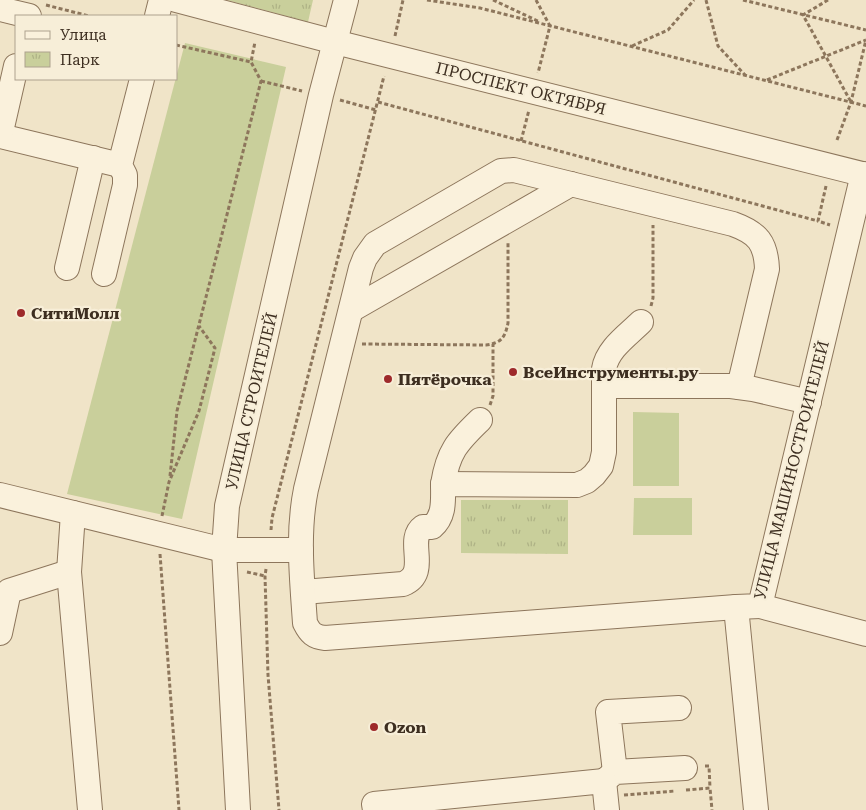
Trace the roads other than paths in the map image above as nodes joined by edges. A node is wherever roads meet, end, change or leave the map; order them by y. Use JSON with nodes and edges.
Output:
{"nodes":[{"id":1,"x":162,"y":0,"type":"edge"},
{"id":2,"x":176,"y":0,"type":"edge"},
{"id":3,"x":346,"y":0,"type":"edge"},
{"id":4,"x":0,"y":9,"type":"edge"},
{"id":5,"x":32,"y":13,"type":"edge"},
{"id":6,"x":157,"y":15,"type":"edge"},
{"id":7,"x":335,"y":42,"type":"junction"},
{"id":8,"x":15,"y":70,"type":"edge"},
{"id":9,"x":142,"y":80,"type":"edge"},
{"id":10,"x":0,"y":136,"type":"edge"},
{"id":11,"x":92,"y":158,"type":"junction"},
{"id":12,"x":120,"y":165,"type":"junction"},
{"id":13,"x":864,"y":174,"type":"edge"},
{"id":14,"x":571,"y":184,"type":"junction"},
{"id":15,"x":67,"y":268,"type":"dead end"},
{"id":16,"x":104,"y":274,"type":"dead end"},
{"id":17,"x":351,"y":310,"type":"junction"},
{"id":18,"x":642,"y":322,"type":"road end"},
{"id":19,"x":604,"y":386,"type":"junction"},
{"id":20,"x":739,"y":386,"type":"junction"},
{"id":21,"x":809,"y":402,"type":"junction"},
{"id":22,"x":480,"y":420,"type":"road end"},
{"id":23,"x":443,"y":484,"type":"junction"},
{"id":24,"x":0,"y":495,"type":"edge"},
{"id":25,"x":73,"y":513,"type":"junction"},
{"id":26,"x":224,"y":550,"type":"junction"},
{"id":27,"x":301,"y":550,"type":"junction"},
{"id":28,"x":69,"y":572,"type":"junction"},
{"id":29,"x":303,"y":592,"type":"junction"},
{"id":30,"x":736,"y":606,"type":"junction"},
{"id":31,"x":760,"y":606,"type":"junction"},
{"id":32,"x":0,"y":633,"type":"edge"},
{"id":33,"x":866,"y":634,"type":"edge"},
{"id":34,"x":679,"y":708,"type":"dead end"},
{"id":35,"x":685,"y":768,"type":"dead end"},
{"id":36,"x":608,"y":790,"type":"edge"},
{"id":37,"x":90,"y":810,"type":"edge"},
{"id":38,"x":238,"y":810,"type":"edge"},
{"id":39,"x":375,"y":810,"type":"edge"},
{"id":40,"x":756,"y":810,"type":"edge"}],
"edges":[{"from":1,"to":6,"type":"street"},
{"from":2,"to":7,"type":"street","name":"ПРОСПЕКТ ОКТЯБРЯ"},
{"from":3,"to":7,"type":"street","name":"УЛИЦА СТРОИТЕЛЕЙ"},
{"from":4,"to":5,"type":"street"},
{"from":7,"to":13,"type":"street","name":"ПРОСПЕКТ ОКТЯБРЯ"},
{"from":7,"to":26,"type":"street","name":"УЛИЦА СТРОИТЕЛЕЙ"},
{"from":8,"to":10,"type":"street"},
{"from":9,"to":12,"type":"street"},
{"from":10,"to":11,"type":"street"},
{"from":11,"to":12,"type":"street"},
{"from":11,"to":15,"type":"street"},
{"from":12,"to":16,"type":"street"},
{"from":13,"to":21,"type":"street","name":"УЛИЦА МАШИНОСТРОИТЕЛЕЙ"},
{"from":14,"to":17,"type":"street"},
{"from":14,"to":17,"type":"street"},
{"from":14,"to":20,"type":"street"},
{"from":17,"to":27,"type":"street"},
{"from":18,"to":19,"type":"street"},
{"from":19,"to":20,"type":"street"},
{"from":19,"to":23,"type":"street"},
{"from":20,"to":21,"type":"street"},
{"from":21,"to":31,"type":"street","name":"УЛИЦА МАШИНОСТРОИТЕЛЕЙ"},
{"from":22,"to":23,"type":"street"},
{"from":23,"to":29,"type":"street"},
{"from":24,"to":25,"type":"street"},
{"from":25,"to":26,"type":"street"},
{"from":25,"to":28,"type":"street"},
{"from":26,"to":27,"type":"street"},
{"from":26,"to":38,"type":"street","name":"УЛИЦА СТРОИТЕЛЕЙ"},
{"from":27,"to":29,"type":"street"},
{"from":28,"to":32,"type":"street"},
{"from":28,"to":37,"type":"street"},
{"from":29,"to":30,"type":"street"},
{"from":30,"to":31,"type":"street","name":"УЛИЦА МАШИНОСТРОИТЕЛЕЙ"},
{"from":30,"to":40,"type":"street","name":"УЛИЦА МАШИНОСТРОИТЕЛЕЙ"},
{"from":31,"to":33,"type":"street"},
{"from":34,"to":36,"type":"street"},
{"from":35,"to":36,"type":"street"},
{"from":36,"to":39,"type":"street"}]}
